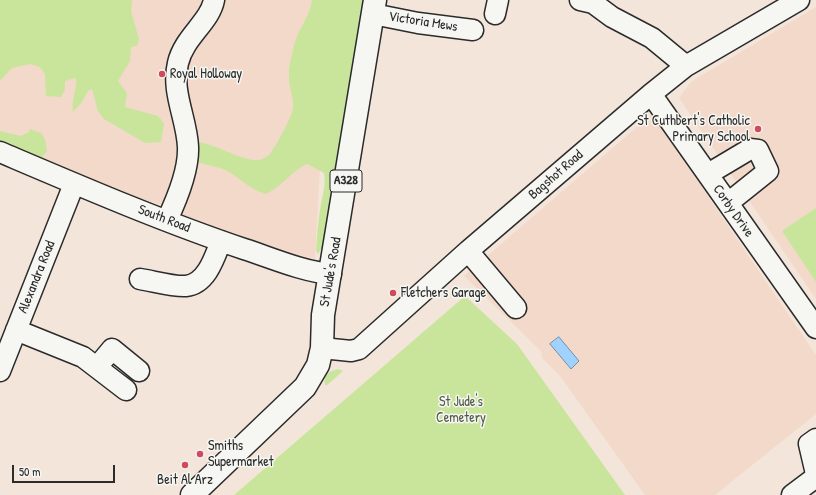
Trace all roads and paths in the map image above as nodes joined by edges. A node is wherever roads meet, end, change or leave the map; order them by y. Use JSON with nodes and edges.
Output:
{"nodes":[{"id":1,"x":214,"y":0,"type":"edge"},
{"id":2,"x":799,"y":0,"type":"edge"},
{"id":3,"x":589,"y":1,"type":"edge"},
{"id":4,"x":374,"y":7,"type":"edge"},
{"id":5,"x":473,"y":30,"type":"dead end"},
{"id":6,"x":686,"y":66,"type":"junction"},
{"id":7,"x":651,"y":94,"type":"junction"},
{"id":8,"x":0,"y":152,"type":"edge"},
{"id":9,"x":708,"y":174,"type":"junction"},
{"id":10,"x":74,"y":184,"type":"junction"},
{"id":11,"x":728,"y":203,"type":"junction"},
{"id":12,"x":167,"y":220,"type":"junction"},
{"id":13,"x":221,"y":241,"type":"junction"},
{"id":14,"x":468,"y":251,"type":"junction"},
{"id":15,"x":331,"y":274,"type":"junction"},
{"id":16,"x":140,"y":279,"type":"dead end"},
{"id":17,"x":516,"y":308,"type":"dead end"},
{"id":18,"x":816,"y":328,"type":"edge"},
{"id":19,"x":16,"y":330,"type":"junction"},
{"id":20,"x":322,"y":348,"type":"junction"},
{"id":21,"x":97,"y":367,"type":"junction"},
{"id":22,"x":0,"y":371,"type":"edge"},
{"id":23,"x":139,"y":371,"type":"dead end"},
{"id":24,"x":126,"y":390,"type":"dead end"},
{"id":25,"x":816,"y":439,"type":"edge"},
{"id":26,"x":816,"y":474,"type":"edge"},
{"id":27,"x":816,"y":477,"type":"edge"},
{"id":28,"x":192,"y":495,"type":"edge"},
{"id":29,"x":792,"y":495,"type":"edge"}],
"edges":[{"from":1,"to":12,"type":"street"},
{"from":2,"to":6,"type":"street","name":"Bagshot Road"},
{"from":3,"to":6,"type":"street"},
{"from":4,"to":5,"type":"street","name":"Victoria Mews"},
{"from":4,"to":15,"type":"main road","name":"St Jude's Road","number":"A328"},
{"from":6,"to":7,"type":"street","name":"Bagshot Road"},
{"from":7,"to":9,"type":"street","name":"Corby Drive"},
{"from":7,"to":14,"type":"street","name":"Bagshot Road"},
{"from":8,"to":10,"type":"street","name":"South Road"},
{"from":9,"to":11,"type":"street","name":"Corby Drive"},
{"from":9,"to":11,"type":"street"},
{"from":10,"to":12,"type":"street","name":"South Road"},
{"from":10,"to":19,"type":"street","name":"Alexandra Road"},
{"from":11,"to":18,"type":"street","name":"Corby Drive"},
{"from":12,"to":13,"type":"street","name":"South Road"},
{"from":13,"to":15,"type":"street","name":"South Road"},
{"from":13,"to":16,"type":"street"},
{"from":14,"to":17,"type":"street"},
{"from":14,"to":20,"type":"street","name":"Bagshot Road"},
{"from":15,"to":20,"type":"main road","name":"St Jude's Road","number":"A328"},
{"from":19,"to":21,"type":"street"},
{"from":19,"to":22,"type":"street","name":"Alexandra Road"},
{"from":20,"to":28,"type":"main road","name":"St Jude's Road","number":"A328"},
{"from":21,"to":23,"type":"street"},
{"from":21,"to":24,"type":"street"},
{"from":25,"to":26,"type":"street"},
{"from":27,"to":29,"type":"street"}]}
